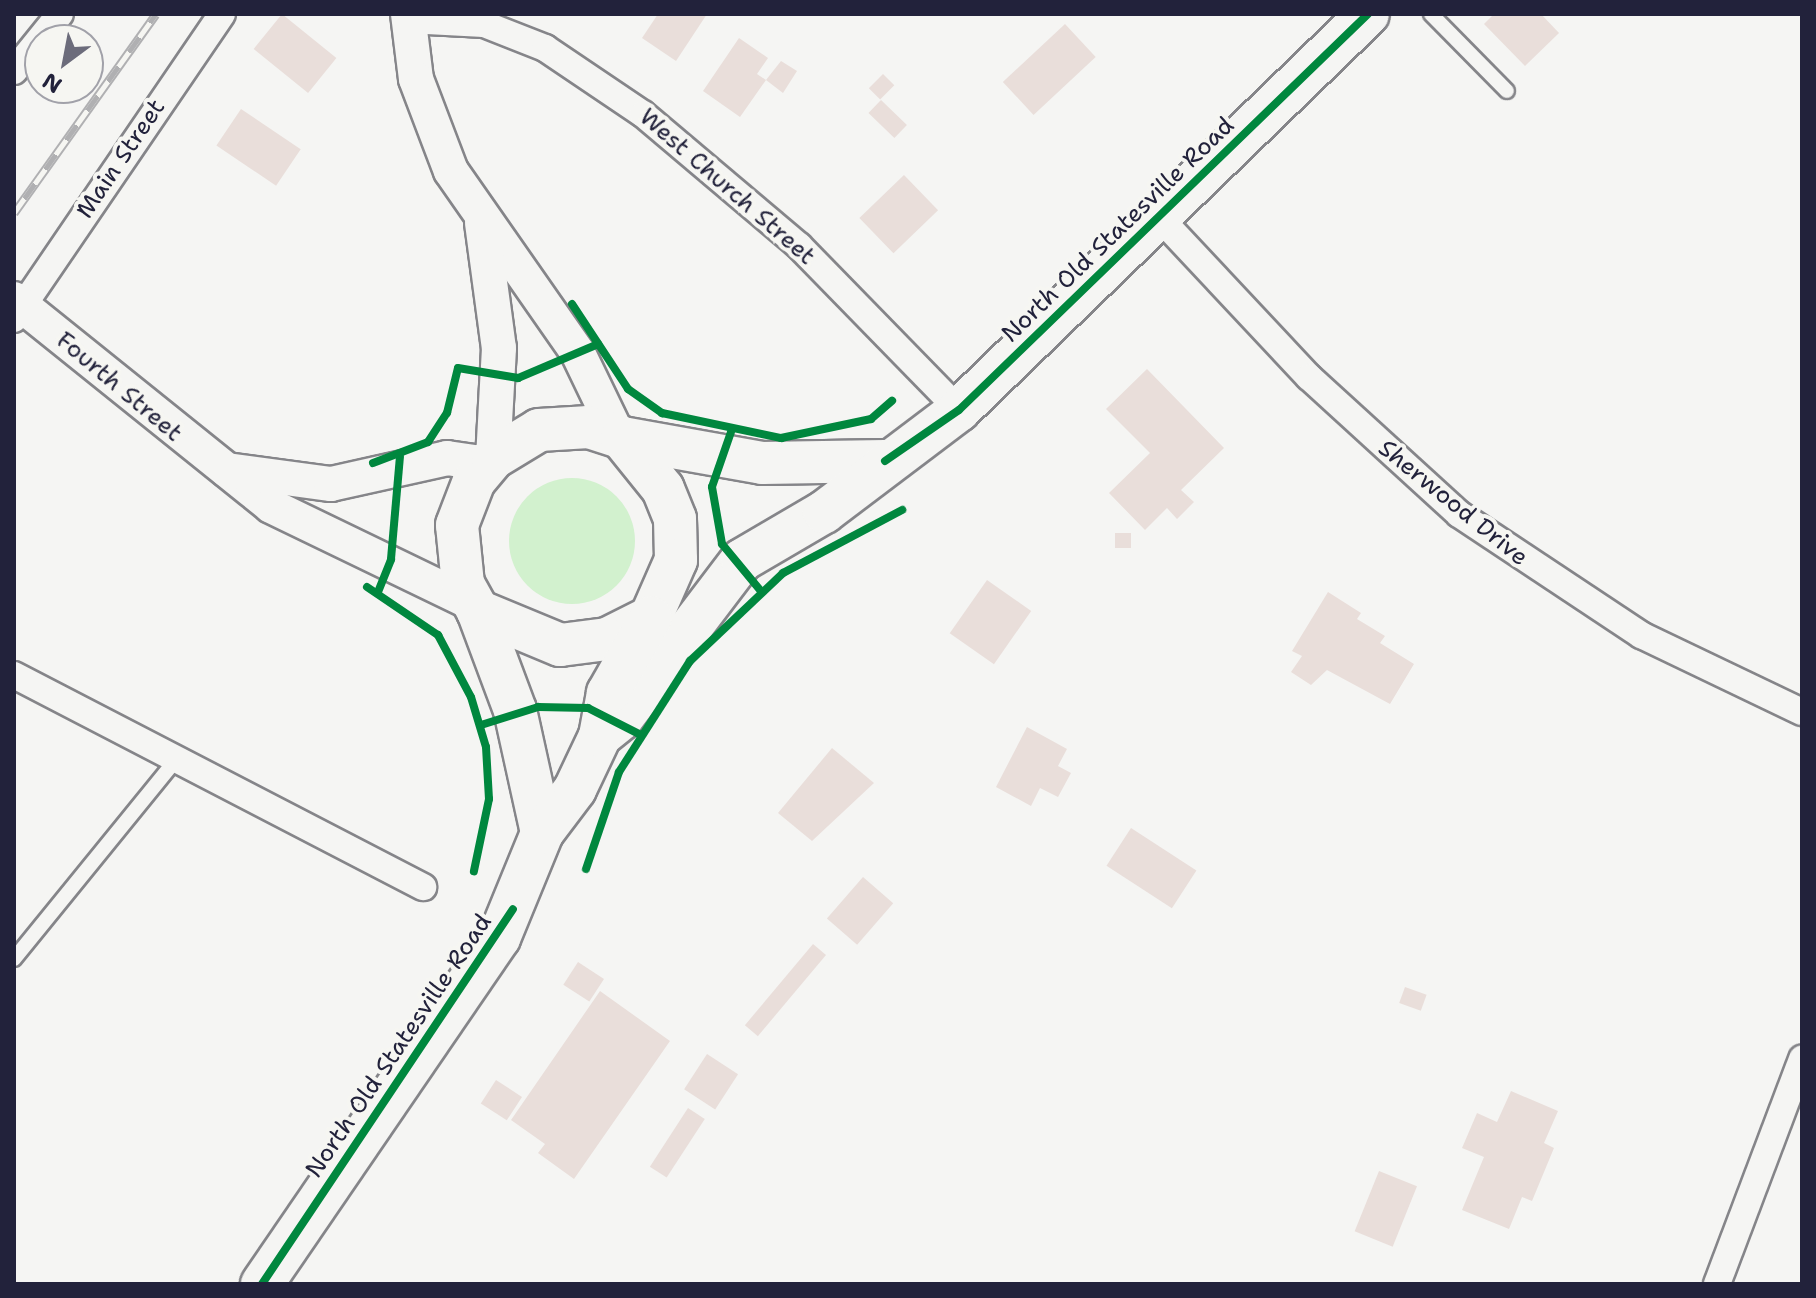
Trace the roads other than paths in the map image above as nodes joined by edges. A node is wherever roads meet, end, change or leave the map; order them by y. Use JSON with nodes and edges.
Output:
{"nodes":[{"id":1,"x":60,"y":14,"type":"edge"},
{"id":2,"x":222,"y":14,"type":"edge"},
{"id":3,"x":1368,"y":14,"type":"edge"},
{"id":4,"x":1431,"y":14,"type":"edge"},
{"id":5,"x":408,"y":17,"type":"edge"},
{"id":6,"x":14,"y":71,"type":"edge"},
{"id":7,"x":1507,"y":91,"type":"dead end"},
{"id":8,"x":1160,"y":218,"type":"junction"},
{"id":9,"x":482,"y":223,"type":"junction"},
{"id":10,"x":17,"y":308,"type":"edge"},
{"id":11,"x":959,"y":410,"type":"junction"},
{"id":12,"x":619,"y":436,"type":"junction"},
{"id":13,"x":490,"y":461,"type":"junction"},
{"id":14,"x":885,"y":461,"type":"junction"},
{"id":15,"x":227,"y":470,"type":"junction"},
{"id":16,"x":742,"y":560,"type":"junction"},
{"id":17,"x":475,"y":607,"type":"junction"},
{"id":18,"x":657,"y":608,"type":"junction"},
{"id":19,"x":14,"y":675,"type":"edge"},
{"id":20,"x":1802,"y":712,"type":"edge"},
{"id":21,"x":600,"y":736,"type":"junction"},
{"id":22,"x":176,"y":760,"type":"junction"},
{"id":23,"x":542,"y":833,"type":"junction"},
{"id":24,"x":423,"y":887,"type":"dead end"},
{"id":25,"x":14,"y":959,"type":"edge"},
{"id":26,"x":1802,"y":1059,"type":"edge"},
{"id":27,"x":262,"y":1284,"type":"edge"},
{"id":28,"x":1717,"y":1284,"type":"edge"}],
"edges":[{"from":1,"to":6,"type":"street"},
{"from":2,"to":10,"type":"street","name":"Main Street"},
{"from":3,"to":8,"type":"main road","name":"North Old Statesville Road"},
{"from":4,"to":7,"type":"lane"},
{"from":5,"to":9,"type":"street"},
{"from":5,"to":11,"type":"street","name":"West Church Street"},
{"from":8,"to":11,"type":"main road","name":"North Old Statesville Road"},
{"from":8,"to":20,"type":"street","name":"Sherwood Drive"},
{"from":9,"to":12,"type":"street"},
{"from":9,"to":13,"type":"street"},
{"from":10,"to":15,"type":"street","name":"Fourth Street"},
{"from":11,"to":14,"type":"main road","name":"North Old Statesville Road"},
{"from":12,"to":13,"type":"main road"},
{"from":12,"to":14,"type":"main road"},
{"from":12,"to":18,"type":"main road"},
{"from":13,"to":15,"type":"street"},
{"from":13,"to":17,"type":"main road"},
{"from":14,"to":16,"type":"main road","name":"North Old Statesville Road"},
{"from":15,"to":17,"type":"street","name":"Fourth Street"},
{"from":16,"to":18,"type":"main road","name":"North Old Statesville Road"},
{"from":16,"to":21,"type":"main road","name":"North Old Statesville Road"},
{"from":17,"to":18,"type":"main road"},
{"from":17,"to":23,"type":"main road"},
{"from":18,"to":21,"type":"main road","name":"North Old Statesville Road"},
{"from":19,"to":22,"type":"street"},
{"from":21,"to":23,"type":"main road","name":"North Old Statesville Road"},
{"from":22,"to":24,"type":"street"},
{"from":22,"to":25,"type":"lane"},
{"from":23,"to":27,"type":"main road","name":"North Old Statesville Road"},
{"from":26,"to":28,"type":"street"}]}
